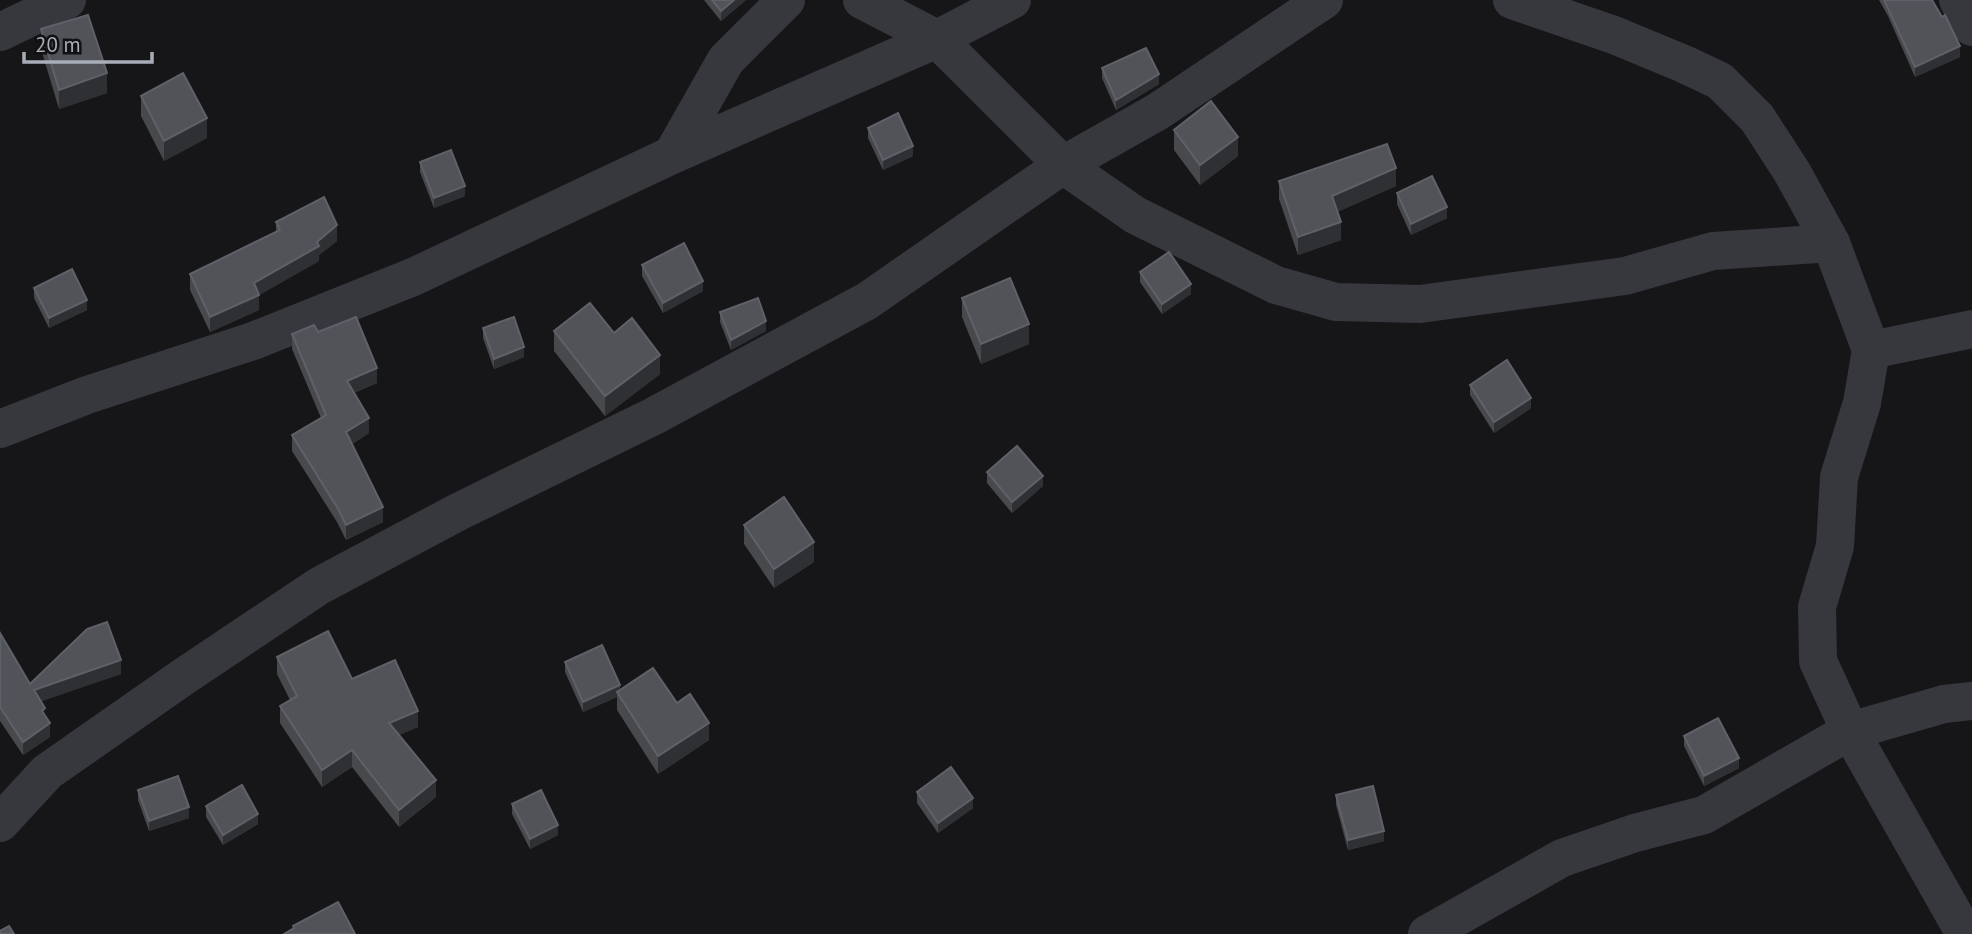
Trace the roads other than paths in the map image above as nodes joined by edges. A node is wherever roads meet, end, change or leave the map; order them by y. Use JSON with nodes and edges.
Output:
{"nodes":[{"id":1,"x":67,"y":0,"type":"edge"},
{"id":2,"x":786,"y":0,"type":"edge"},
{"id":3,"x":862,"y":0,"type":"edge"},
{"id":4,"x":1012,"y":0,"type":"edge"},
{"id":5,"x":1324,"y":0,"type":"edge"},
{"id":6,"x":1511,"y":0,"type":"edge"},
{"id":7,"x":1958,"y":0,"type":"edge"},
{"id":8,"x":1972,"y":27,"type":"edge"},
{"id":9,"x":0,"y":32,"type":"edge"},
{"id":10,"x":937,"y":39,"type":"junction"},
{"id":11,"x":672,"y":155,"type":"junction"},
{"id":12,"x":1063,"y":165,"type":"junction"},
{"id":13,"x":1831,"y":243,"type":"junction"},
{"id":14,"x":1972,"y":328,"type":"edge"},
{"id":15,"x":1871,"y":349,"type":"junction"},
{"id":16,"x":0,"y":429,"type":"edge"},
{"id":17,"x":1972,"y":701,"type":"edge"},
{"id":18,"x":1850,"y":731,"type":"junction"},
{"id":19,"x":0,"y":823,"type":"edge"},
{"id":20,"x":1427,"y":934,"type":"edge"},
{"id":21,"x":1965,"y":934,"type":"edge"}],
"edges":[{"from":1,"to":9,"type":"street"},
{"from":2,"to":11,"type":"street"},
{"from":3,"to":10,"type":"street"},
{"from":4,"to":10,"type":"street"},
{"from":5,"to":12,"type":"street"},
{"from":6,"to":13,"type":"street"},
{"from":7,"to":8,"type":"street"},
{"from":10,"to":11,"type":"street"},
{"from":10,"to":12,"type":"street"},
{"from":11,"to":16,"type":"street"},
{"from":12,"to":13,"type":"street"},
{"from":12,"to":19,"type":"street"},
{"from":13,"to":15,"type":"street"},
{"from":14,"to":15,"type":"street"},
{"from":15,"to":18,"type":"street"},
{"from":17,"to":18,"type":"street"},
{"from":18,"to":20,"type":"street"},
{"from":18,"to":21,"type":"street"}]}
